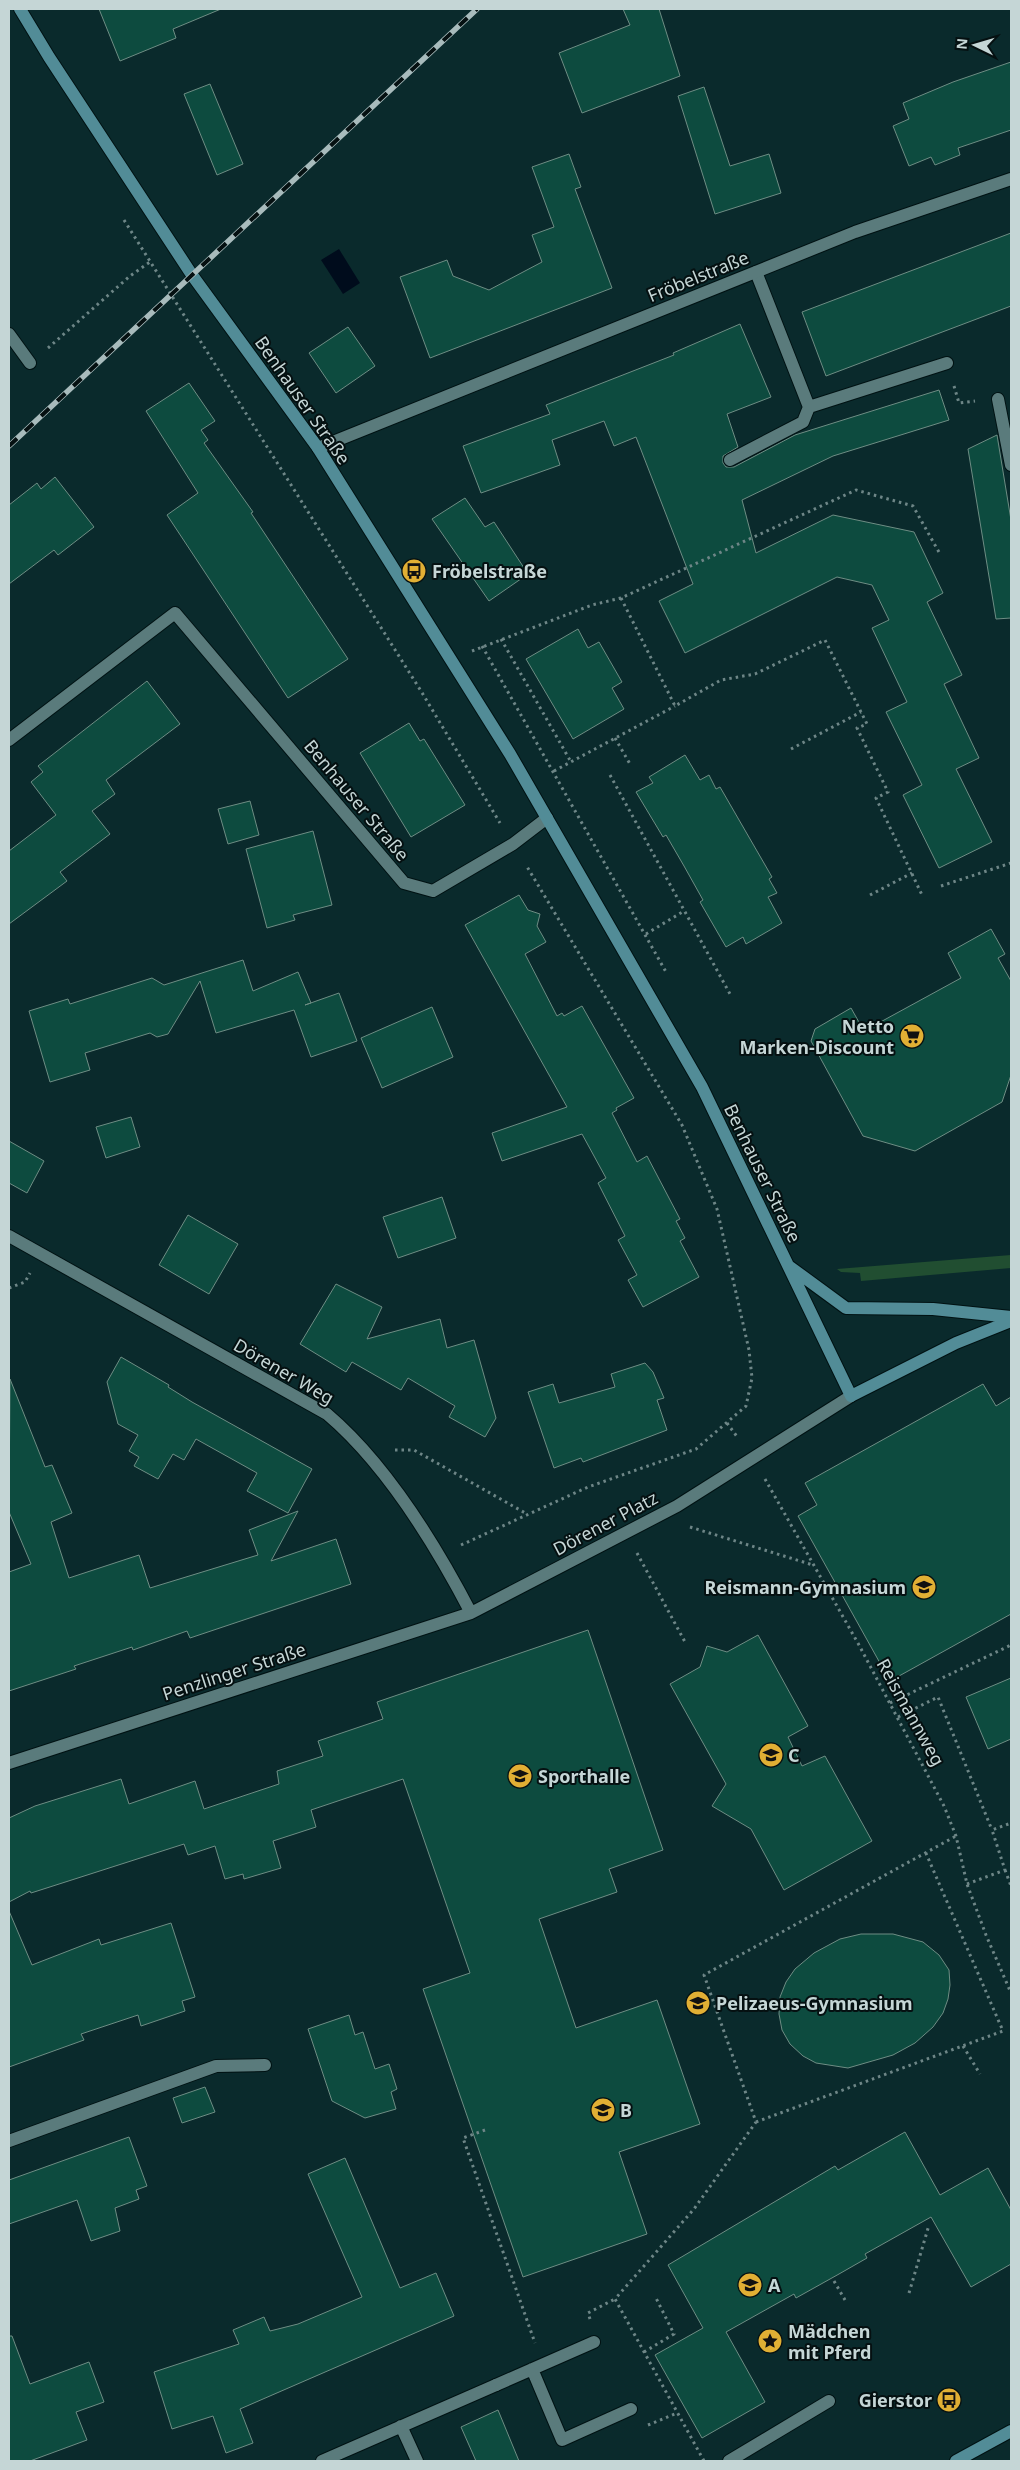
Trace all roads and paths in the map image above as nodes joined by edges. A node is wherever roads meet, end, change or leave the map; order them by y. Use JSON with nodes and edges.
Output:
{"nodes":[{"id":1,"x":20,"y":9,"type":"edge"},
{"id":2,"x":1011,"y":179,"type":"edge"},
{"id":3,"x":124,"y":219,"type":"dead end"},
{"id":4,"x":150,"y":262,"type":"junction"},
{"id":5,"x":756,"y":272,"type":"junction"},
{"id":6,"x":9,"y":334,"type":"edge"},
{"id":7,"x":30,"y":363,"type":"joint"},
{"id":8,"x":947,"y":363,"type":"joint"},
{"id":9,"x":998,"y":399,"type":"joint"},
{"id":10,"x":809,"y":407,"type":"junction"},
{"id":11,"x":318,"y":448,"type":"junction"},
{"id":12,"x":730,"y":460,"type":"dead end"},
{"id":13,"x":1011,"y":465,"type":"edge"},
{"id":14,"x":940,"y":554,"type":"dead end"},
{"id":15,"x":621,"y":598,"type":"junction"},
{"id":16,"x":501,"y":639,"type":"junction"},
{"id":17,"x":482,"y":646,"type":"junction"},
{"id":18,"x":452,"y":662,"type":"junction"},
{"id":19,"x":675,"y":706,"type":"junction"},
{"id":20,"x":861,"y":712,"type":"junction"},
{"id":21,"x":615,"y":738,"type":"junction"},
{"id":22,"x":9,"y":740,"type":"edge"},
{"id":23,"x":791,"y":748,"type":"dead end"},
{"id":24,"x":570,"y":762,"type":"junction"},
{"id":25,"x":630,"y":764,"type":"dead end"},
{"id":26,"x":554,"y":771,"type":"junction"},
{"id":27,"x":610,"y":775,"type":"dead end"},
{"id":28,"x":547,"y":818,"type":"junction"},
{"id":29,"x":513,"y":844,"type":"junction"},
{"id":30,"x":1011,"y":863,"type":"edge"},
{"id":31,"x":912,"y":873,"type":"junction"},
{"id":32,"x":941,"y":886,"type":"dead end"},
{"id":33,"x":922,"y":895,"type":"dead end"},
{"id":34,"x":870,"y":896,"type":"dead end"},
{"id":35,"x":684,"y":911,"type":"junction"},
{"id":36,"x":646,"y":934,"type":"junction"},
{"id":37,"x":668,"y":974,"type":"dead end"},
{"id":38,"x":730,"y":994,"type":"dead end"},
{"id":39,"x":9,"y":1236,"type":"edge"},
{"id":40,"x":788,"y":1266,"type":"junction"},
{"id":41,"x":1011,"y":1317,"type":"edge"},
{"id":42,"x":1011,"y":1321,"type":"edge"},
{"id":43,"x":851,"y":1396,"type":"junction"},
{"id":44,"x":366,"y":1450,"type":"junction"},
{"id":45,"x":753,"y":1459,"type":"junction"},
{"id":46,"x":677,"y":1506,"type":"junction"},
{"id":47,"x":528,"y":1514,"type":"junction"},
{"id":48,"x":626,"y":1532,"type":"junction"},
{"id":49,"x":440,"y":1554,"type":"junction"},
{"id":50,"x":814,"y":1566,"type":"junction"},
{"id":51,"x":471,"y":1613,"type":"junction"},
{"id":52,"x":685,"y":1642,"type":"dead end"},
{"id":53,"x":1011,"y":1645,"type":"edge"},
{"id":54,"x":890,"y":1703,"type":"junction"},
{"id":55,"x":898,"y":1717,"type":"junction"},
{"id":56,"x":9,"y":1763,"type":"edge"},
{"id":57,"x":1011,"y":1823,"type":"edge"},
{"id":58,"x":992,"y":1830,"type":"junction"},
{"id":59,"x":956,"y":1836,"type":"junction"},
{"id":60,"x":925,"y":1851,"type":"junction"},
{"id":61,"x":1006,"y":1870,"type":"junction"},
{"id":62,"x":967,"y":1884,"type":"junction"},
{"id":63,"x":1011,"y":1886,"type":"edge"},
{"id":64,"x":1011,"y":1979,"type":"edge"},
{"id":65,"x":1005,"y":1982,"type":"junction"},
{"id":66,"x":1011,"y":1993,"type":"edge"},
{"id":67,"x":963,"y":2046,"type":"junction"},
{"id":68,"x":265,"y":2065,"type":"dead end"},
{"id":69,"x":980,"y":2074,"type":"dead end"},
{"id":70,"x":756,"y":2122,"type":"junction"},
{"id":71,"x":485,"y":2130,"type":"dead end"},
{"id":72,"x":9,"y":2141,"type":"edge"},
{"id":73,"x":929,"y":2225,"type":"dead end"},
{"id":74,"x":834,"y":2282,"type":"dead end"},
{"id":75,"x":909,"y":2293,"type":"dead end"},
{"id":76,"x":656,"y":2296,"type":"dead end"},
{"id":77,"x":615,"y":2299,"type":"junction"},
{"id":78,"x":845,"y":2300,"type":"dead end"},
{"id":79,"x":598,"y":2308,"type":"dead end"},
{"id":80,"x":594,"y":2342,"type":"dead end"},
{"id":81,"x":644,"y":2352,"type":"junction"},
{"id":82,"x":537,"y":2367,"type":"junction"},
{"id":83,"x":829,"y":2400,"type":"dead end"},
{"id":84,"x":631,"y":2409,"type":"dead end"},
{"id":85,"x":677,"y":2413,"type":"junction"},
{"id":86,"x":401,"y":2426,"type":"junction"},
{"id":87,"x":649,"y":2426,"type":"dead end"},
{"id":88,"x":1011,"y":2431,"type":"edge"},
{"id":89,"x":322,"y":2461,"type":"edge"},
{"id":90,"x":417,"y":2461,"type":"edge"},
{"id":91,"x":704,"y":2461,"type":"edge"},
{"id":92,"x":729,"y":2461,"type":"edge"},
{"id":93,"x":956,"y":2461,"type":"edge"}],
"edges":[{"from":1,"to":11,"type":"main road","name":"Benhauser Straße"},
{"from":2,"to":5,"type":"street","name":"Fröbelstraße"},
{"from":3,"to":4,"type":"path","name":"Dörener Platz"},
{"from":4,"to":7,"type":"path"},
{"from":4,"to":29,"type":"path","name":"Dörener Platz"},
{"from":5,"to":10,"type":"street"},
{"from":5,"to":11,"type":"street","name":"Fröbelstraße"},
{"from":6,"to":7,"type":"street"},
{"from":8,"to":9,"type":"path"},
{"from":8,"to":10,"type":"street"},
{"from":9,"to":13,"type":"street"},
{"from":10,"to":12,"type":"street"},
{"from":11,"to":18,"type":"main road","name":"Benhauser Straße"},
{"from":14,"to":15,"type":"path"},
{"from":15,"to":16,"type":"path"},
{"from":15,"to":19,"type":"path"},
{"from":16,"to":17,"type":"path"},
{"from":16,"to":24,"type":"path"},
{"from":17,"to":18,"type":"path"},
{"from":17,"to":26,"type":"path"},
{"from":18,"to":28,"type":"main road","name":"Benhauser Straße"},
{"from":19,"to":20,"type":"path"},
{"from":19,"to":21,"type":"path"},
{"from":20,"to":23,"type":"path"},
{"from":20,"to":31,"type":"path"},
{"from":21,"to":24,"type":"path"},
{"from":21,"to":25,"type":"path"},
{"from":22,"to":29,"type":"street","name":"Benhauser Straße"},
{"from":24,"to":26,"type":"path"},
{"from":26,"to":36,"type":"path"},
{"from":27,"to":35,"type":"path"},
{"from":28,"to":29,"type":"street","name":"Benhauser Straße"},
{"from":28,"to":40,"type":"main road","name":"Benhauser Straße"},
{"from":29,"to":47,"type":"path","name":"Dörener Platz"},
{"from":30,"to":32,"type":"path"},
{"from":31,"to":33,"type":"path"},
{"from":31,"to":34,"type":"path"},
{"from":35,"to":36,"type":"path"},
{"from":35,"to":38,"type":"path"},
{"from":36,"to":37,"type":"path"},
{"from":39,"to":44,"type":"street","name":"Dörener Weg"},
{"from":40,"to":41,"type":"main road"},
{"from":40,"to":43,"type":"main road","name":"Benhauser Straße"},
{"from":42,"to":43,"type":"main road"},
{"from":43,"to":45,"type":"street"},
{"from":44,"to":47,"type":"path"},
{"from":44,"to":49,"type":"street","name":"Dörener Weg"},
{"from":45,"to":46,"type":"street","name":"Dörener Platz"},
{"from":45,"to":50,"type":"path","name":"Reismannweg"},
{"from":46,"to":48,"type":"street","name":"Dörener Platz"},
{"from":46,"to":50,"type":"path"},
{"from":47,"to":49,"type":"path","name":"Dörener Platz"},
{"from":48,"to":51,"type":"street","name":"Dörener Platz"},
{"from":48,"to":52,"type":"path"},
{"from":49,"to":51,"type":"street","name":"Dörener Weg"},
{"from":50,"to":54,"type":"path","name":"Reismannweg"},
{"from":51,"to":56,"type":"street","name":"Penzlinger Straße"},
{"from":53,"to":54,"type":"path"},
{"from":54,"to":55,"type":"path","name":"Reismannweg"},
{"from":55,"to":58,"type":"path"},
{"from":55,"to":59,"type":"path","name":"Reismannweg"},
{"from":57,"to":58,"type":"path"},
{"from":58,"to":61,"type":"path"},
{"from":59,"to":60,"type":"path"},
{"from":59,"to":62,"type":"path","name":"Reismannweg"},
{"from":60,"to":67,"type":"path"},
{"from":60,"to":70,"type":"path"},
{"from":61,"to":62,"type":"path"},
{"from":61,"to":63,"type":"path"},
{"from":62,"to":65,"type":"path","name":"Reismannweg"},
{"from":64,"to":65,"type":"path"},
{"from":65,"to":66,"type":"path","name":"Reismannweg"},
{"from":67,"to":69,"type":"path"},
{"from":67,"to":70,"type":"path"},
{"from":68,"to":72,"type":"street"},
{"from":70,"to":77,"type":"path"},
{"from":71,"to":82,"type":"path"},
{"from":73,"to":75,"type":"path"},
{"from":74,"to":78,"type":"path"},
{"from":76,"to":81,"type":"path"},
{"from":77,"to":79,"type":"path"},
{"from":77,"to":81,"type":"path"},
{"from":80,"to":82,"type":"street"},
{"from":81,"to":85,"type":"path"},
{"from":82,"to":84,"type":"street"},
{"from":82,"to":86,"type":"street"},
{"from":83,"to":92,"type":"street"},
{"from":85,"to":87,"type":"path"},
{"from":85,"to":91,"type":"path"},
{"from":86,"to":89,"type":"street"},
{"from":86,"to":90,"type":"street"},
{"from":88,"to":93,"type":"main road"}]}
